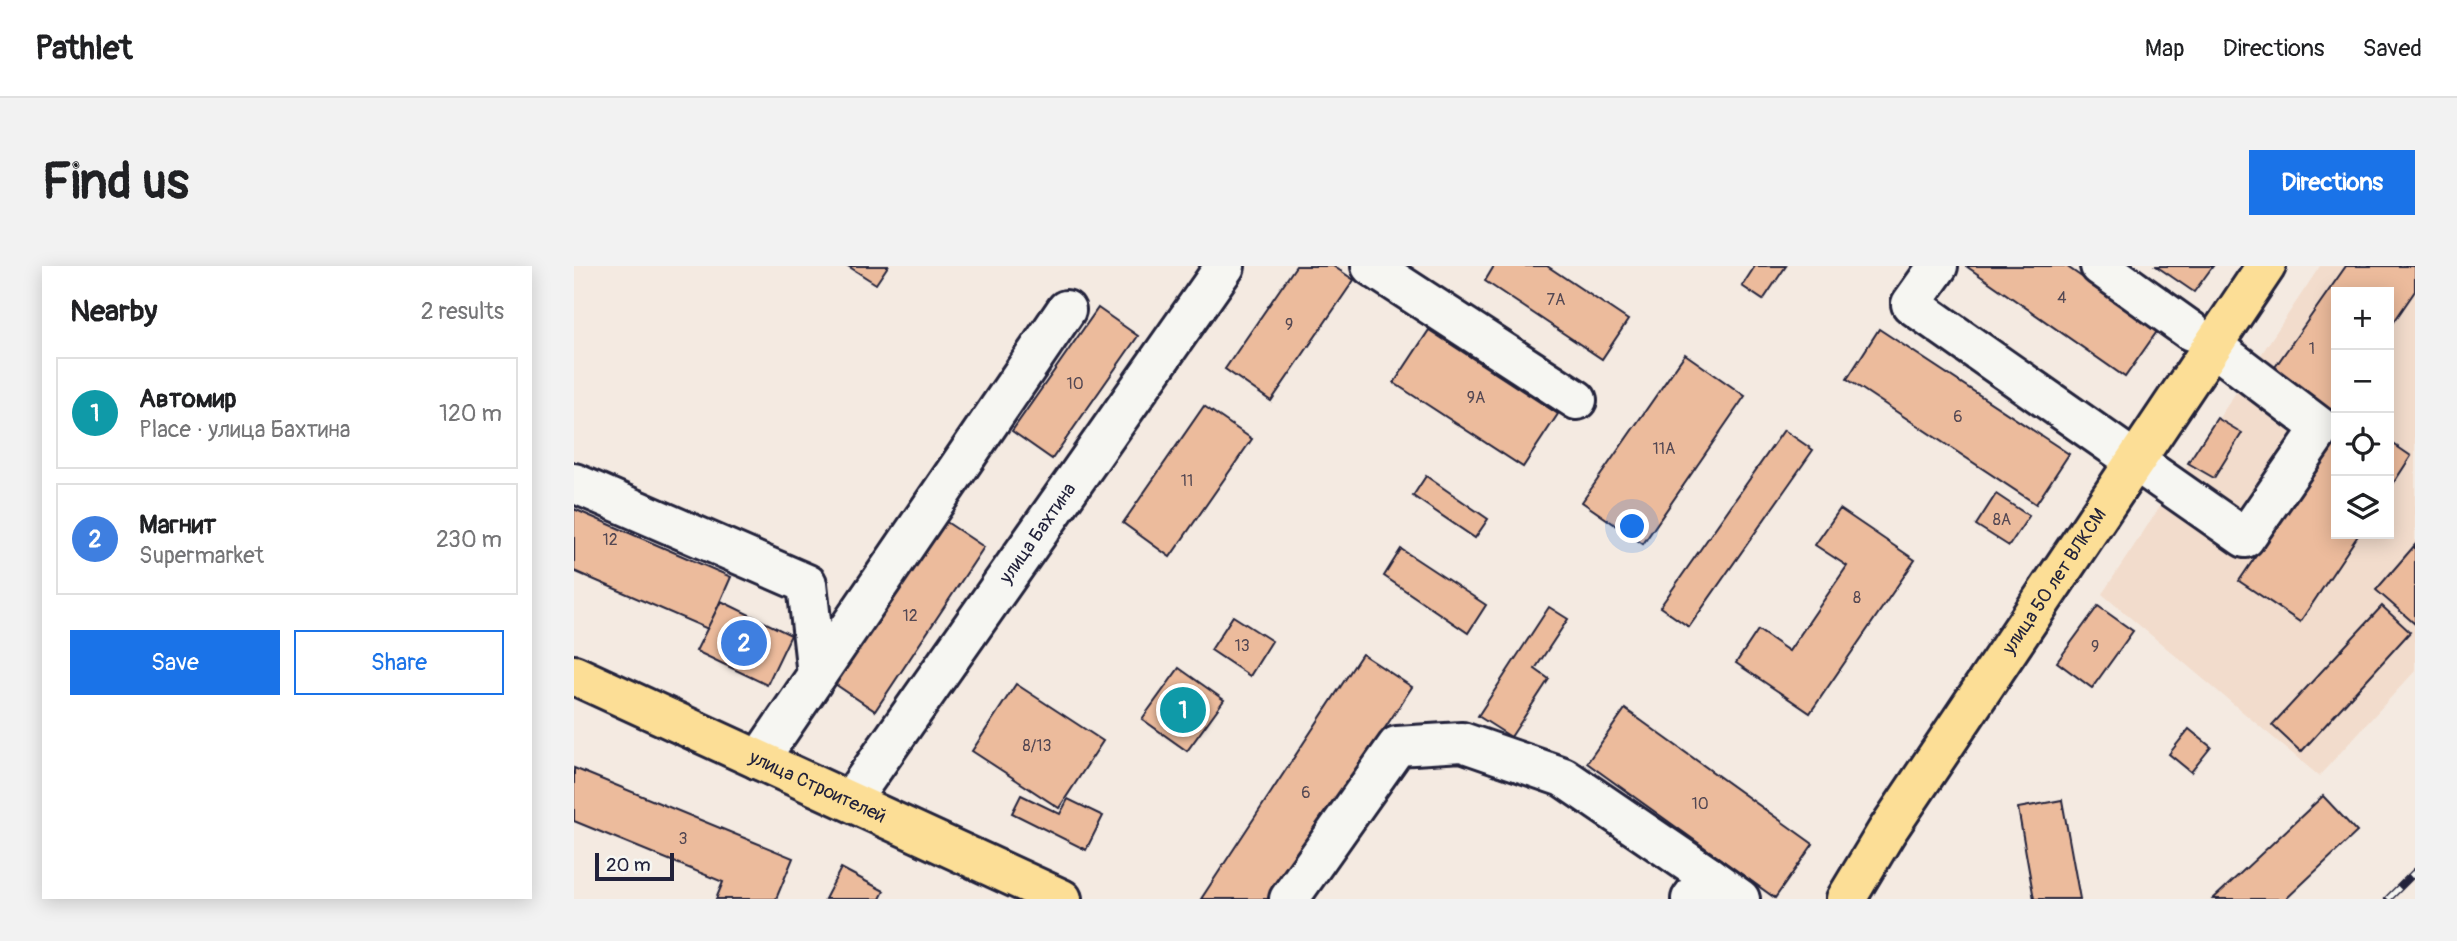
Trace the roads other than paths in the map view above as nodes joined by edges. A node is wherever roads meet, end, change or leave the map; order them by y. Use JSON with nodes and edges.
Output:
{"nodes":[{"id":1,"x":1225,"y":266,"type":"edge"},
{"id":2,"x":1371,"y":266,"type":"edge"},
{"id":3,"x":1938,"y":266,"type":"edge"},
{"id":4,"x":2266,"y":266,"type":"edge"},
{"id":5,"x":2117,"y":271,"type":"edge"},
{"id":6,"x":1066,"y":310,"type":"dead end"},
{"id":7,"x":2202,"y":339,"type":"junction"},
{"id":8,"x":1577,"y":400,"type":"dead end"},
{"id":9,"x":2136,"y":463,"type":"junction"},
{"id":10,"x":574,"y":483,"type":"edge"},
{"id":11,"x":574,"y":675,"type":"edge"},
{"id":12,"x":817,"y":675,"type":"junction"},
{"id":13,"x":759,"y":760,"type":"junction"},
{"id":14,"x":850,"y":802,"type":"junction"},
{"id":15,"x":1699,"y":888,"type":"edge"},
{"id":16,"x":1305,"y":894,"type":"edge"},
{"id":17,"x":1062,"y":899,"type":"edge"},
{"id":18,"x":1740,"y":899,"type":"edge"},
{"id":19,"x":1846,"y":899,"type":"edge"}],
"edges":[{"from":1,"to":14,"type":"street","name":"улица Бахтина"},
{"from":2,"to":8,"type":"street"},
{"from":3,"to":9,"type":"street"},
{"from":4,"to":7,"type":"main road","name":"улица 50 лет ВЛКСМ"},
{"from":5,"to":7,"type":"street"},
{"from":6,"to":12,"type":"street"},
{"from":7,"to":9,"type":"main road","name":"улица 50 лет ВЛКСМ"},
{"from":7,"to":9,"type":"street"},
{"from":9,"to":19,"type":"main road","name":"улица 50 лет ВЛКСМ"},
{"from":10,"to":12,"type":"street"},
{"from":11,"to":13,"type":"main road","name":"улица Строителей"},
{"from":12,"to":13,"type":"street"},
{"from":13,"to":14,"type":"main road","name":"улица Строителей"},
{"from":14,"to":17,"type":"main road","name":"улица Строителей"},
{"from":15,"to":16,"type":"street"},
{"from":15,"to":18,"type":"street"}]}
